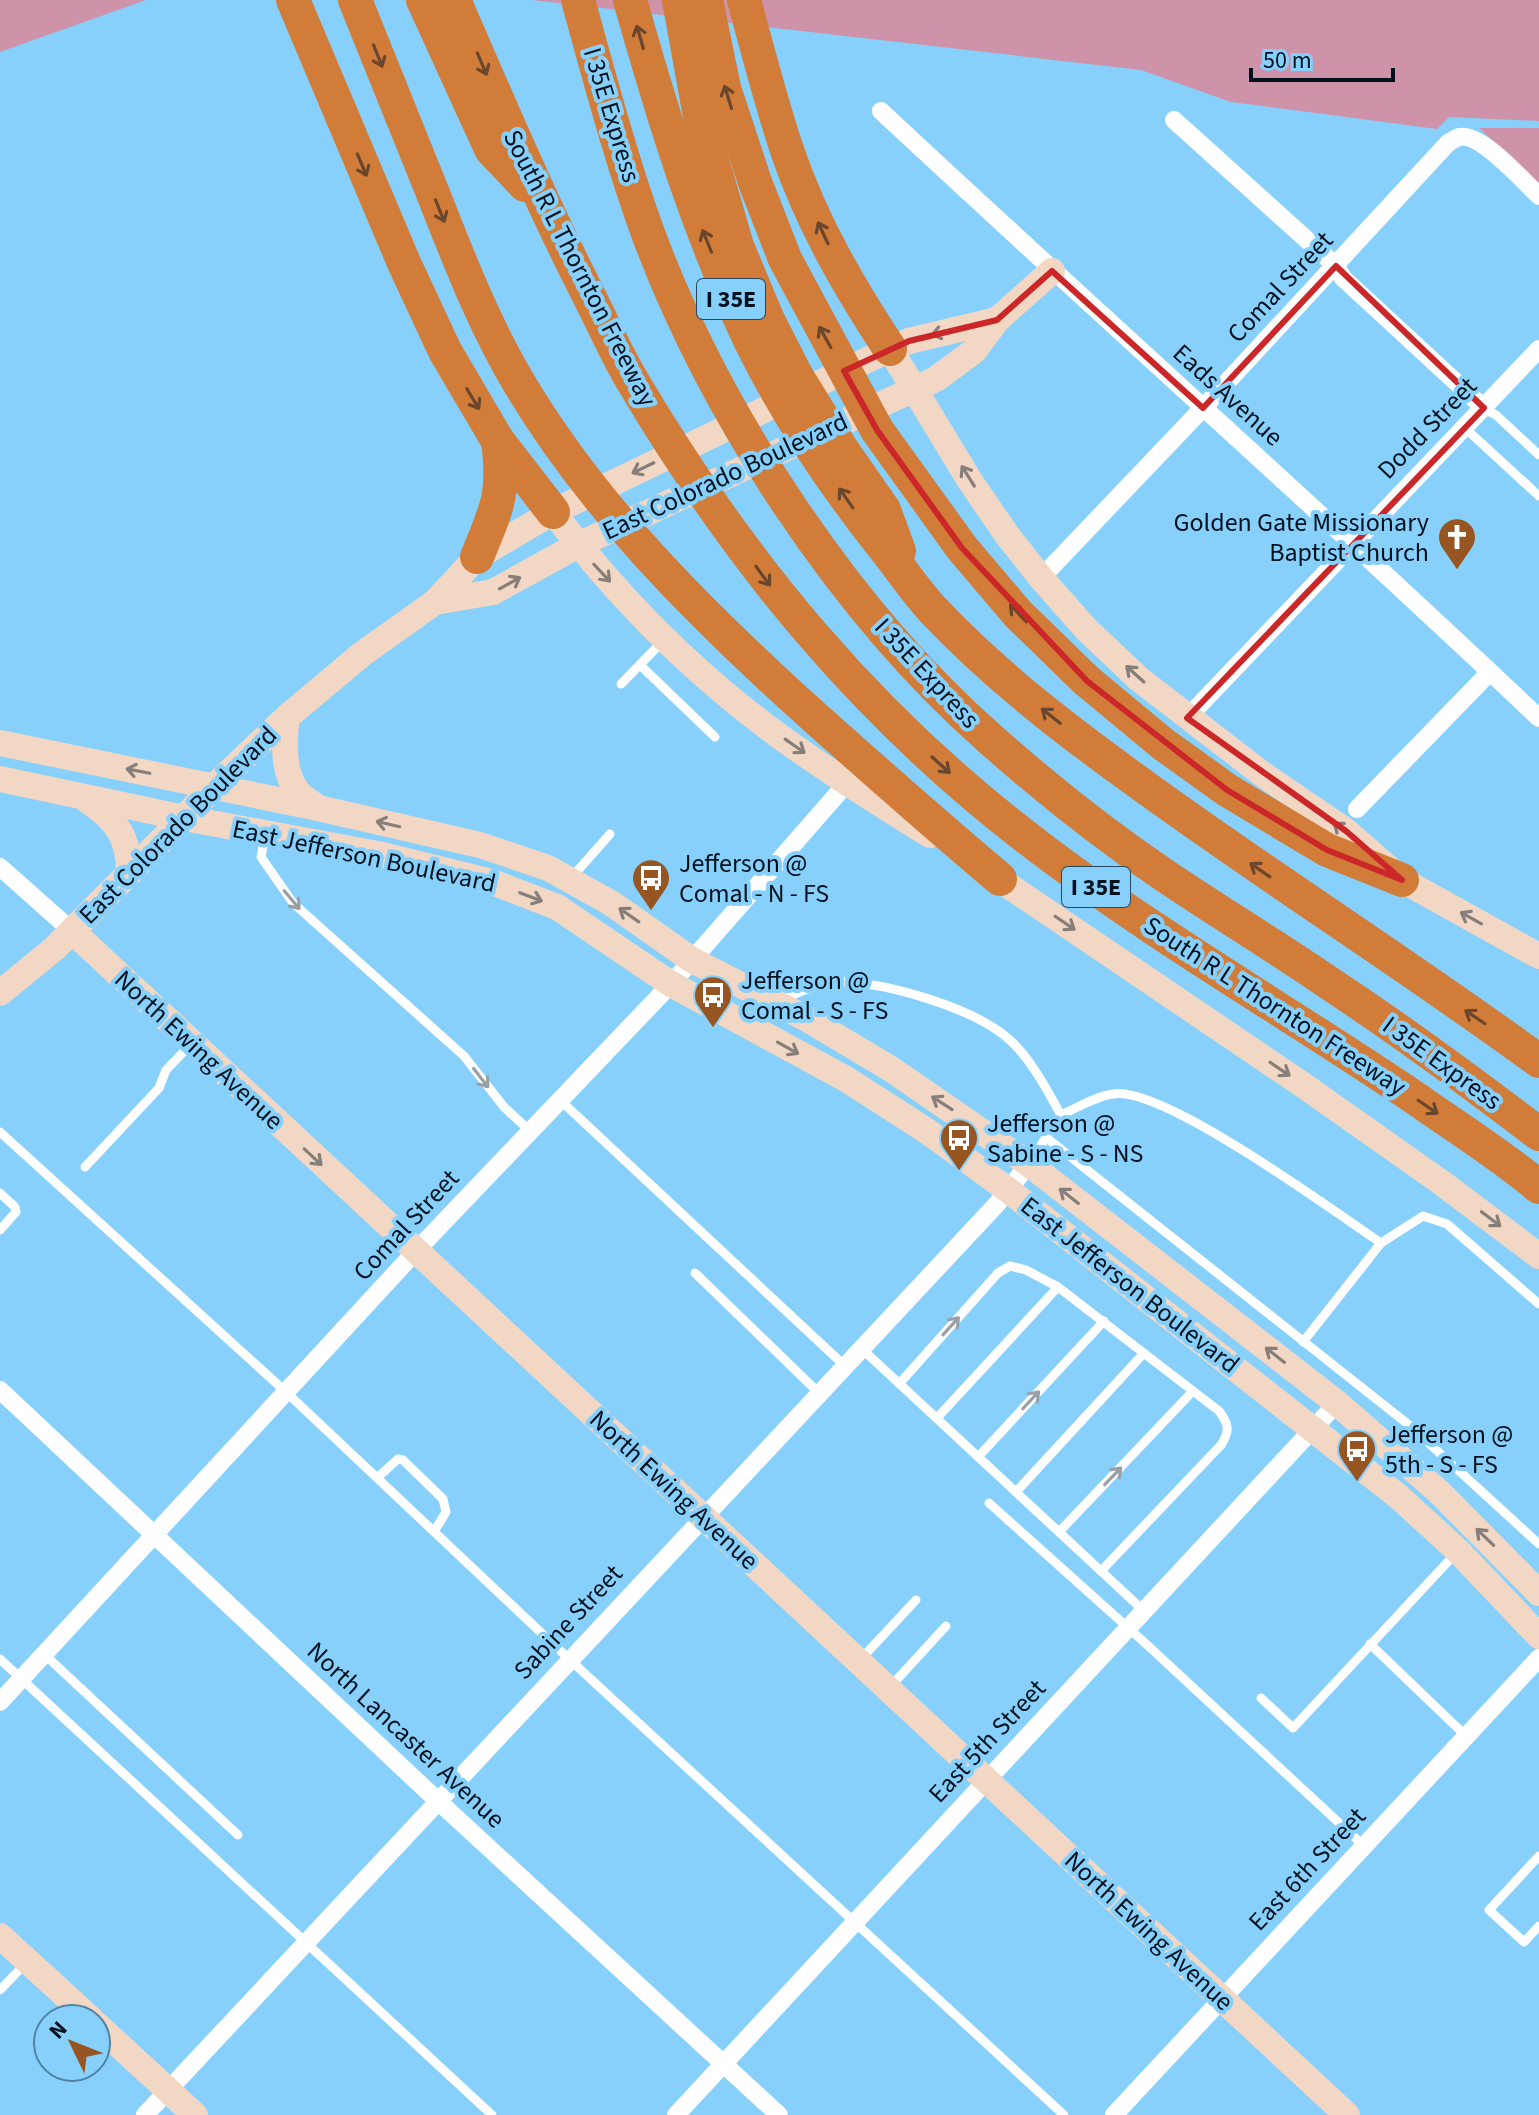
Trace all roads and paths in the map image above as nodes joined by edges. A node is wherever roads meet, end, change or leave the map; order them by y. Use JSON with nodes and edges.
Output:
{"nodes":[{"id":1,"x":293,"y":0,"type":"edge"},
{"id":2,"x":355,"y":0,"type":"edge"},
{"id":3,"x":423,"y":0,"type":"edge"},
{"id":4,"x":454,"y":0,"type":"edge"},
{"id":5,"x":578,"y":0,"type":"edge"},
{"id":6,"x":630,"y":0,"type":"edge"},
{"id":7,"x":679,"y":0,"type":"edge"},
{"id":8,"x":706,"y":0,"type":"edge"},
{"id":9,"x":744,"y":0,"type":"edge"},
{"id":10,"x":881,"y":111,"type":"dead end"},
{"id":11,"x":1174,"y":120,"type":"dead end"},
{"id":12,"x":494,"y":125,"type":"junction"},
{"id":13,"x":1539,"y":196,"type":"edge"},
{"id":14,"x":1336,"y":266,"type":"junction"},
{"id":15,"x":1052,"y":271,"type":"junction"},
{"id":16,"x":997,"y":320,"type":"junction"},
{"id":17,"x":890,"y":349,"type":"junction"},
{"id":18,"x":1539,"y":349,"type":"edge"},
{"id":19,"x":915,"y":387,"type":"junction"},
{"id":20,"x":1203,"y":408,"type":"junction"},
{"id":21,"x":1484,"y":408,"type":"junction"},
{"id":22,"x":1465,"y":428,"type":"junction"},
{"id":23,"x":498,"y":441,"type":"junction"},
{"id":24,"x":830,"y":454,"type":"junction"},
{"id":25,"x":1539,"y":455,"type":"edge"},
{"id":26,"x":1539,"y":496,"type":"edge"},
{"id":27,"x":553,"y":512,"type":"junction"},
{"id":28,"x":1353,"y":542,"type":"junction"},
{"id":29,"x":578,"y":545,"type":"junction"},
{"id":30,"x":477,"y":557,"type":"junction"},
{"id":31,"x":1041,"y":578,"type":"junction"},
{"id":32,"x":435,"y":602,"type":"junction"},
{"id":33,"x":665,"y":639,"type":"junction"},
{"id":34,"x":640,"y":665,"type":"junction"},
{"id":35,"x":1490,"y":672,"type":"junction"},
{"id":36,"x":621,"y":684,"type":"dead end"},
{"id":37,"x":287,"y":717,"type":"junction"},
{"id":38,"x":1187,"y":718,"type":"junction"},
{"id":39,"x":1539,"y":718,"type":"edge"},
{"id":40,"x":715,"y":737,"type":"dead end"},
{"id":41,"x":0,"y":743,"type":"edge"},
{"id":42,"x":0,"y":779,"type":"edge"},
{"id":43,"x":847,"y":783,"type":"junction"},
{"id":44,"x":214,"y":787,"type":"junction"},
{"id":45,"x":80,"y":796,"type":"junction"},
{"id":46,"x":318,"y":808,"type":"junction"},
{"id":47,"x":1357,"y":809,"type":"dead end"},
{"id":48,"x":184,"y":818,"type":"junction"},
{"id":49,"x":265,"y":833,"type":"junction"},
{"id":50,"x":610,"y":834,"type":"dead end"},
{"id":51,"x":0,"y":867,"type":"edge"},
{"id":52,"x":129,"y":873,"type":"junction"},
{"id":53,"x":1000,"y":879,"type":"junction"},
{"id":54,"x":569,"y":880,"type":"junction"},
{"id":55,"x":1402,"y":880,"type":"junction"},
{"id":56,"x":72,"y":931,"type":"junction"},
{"id":57,"x":1539,"y":956,"type":"edge"},
{"id":58,"x":692,"y":960,"type":"junction"},
{"id":59,"x":671,"y":984,"type":"junction"},
{"id":60,"x":0,"y":993,"type":"edge"},
{"id":61,"x":776,"y":1003,"type":"junction"},
{"id":62,"x":191,"y":1044,"type":"junction"},
{"id":63,"x":1539,"y":1061,"type":"edge"},
{"id":64,"x":560,"y":1100,"type":"junction"},
{"id":65,"x":1061,"y":1115,"type":"junction"},
{"id":66,"x":530,"y":1131,"type":"junction"},
{"id":67,"x":0,"y":1132,"type":"edge"},
{"id":68,"x":1539,"y":1134,"type":"edge"},
{"id":69,"x":1048,"y":1139,"type":"junction"},
{"id":70,"x":1029,"y":1164,"type":"junction"},
{"id":71,"x":85,"y":1167,"type":"dead end"},
{"id":72,"x":1539,"y":1187,"type":"edge"},
{"id":73,"x":1008,"y":1190,"type":"junction"},
{"id":74,"x":0,"y":1193,"type":"edge"},
{"id":75,"x":0,"y":1230,"type":"edge"},
{"id":76,"x":1381,"y":1243,"type":"junction"},
{"id":77,"x":415,"y":1252,"type":"junction"},
{"id":78,"x":1539,"y":1256,"type":"edge"},
{"id":79,"x":695,"y":1273,"type":"dead end"},
{"id":80,"x":1058,"y":1287,"type":"junction"},
{"id":81,"x":1539,"y":1304,"type":"edge"},
{"id":82,"x":1104,"y":1321,"type":"junction"},
{"id":83,"x":1303,"y":1342,"type":"junction"},
{"id":84,"x":862,"y":1349,"type":"junction"},
{"id":85,"x":1144,"y":1353,"type":"junction"},
{"id":86,"x":845,"y":1366,"type":"junction"},
{"id":87,"x":899,"y":1384,"type":"junction"},
{"id":88,"x":0,"y":1390,"type":"edge"},
{"id":89,"x":1193,"y":1391,"type":"junction"},
{"id":90,"x":286,"y":1392,"type":"junction"},
{"id":91,"x":820,"y":1394,"type":"junction"},
{"id":92,"x":1337,"y":1403,"type":"junction"},
{"id":93,"x":937,"y":1418,"type":"junction"},
{"id":94,"x":1314,"y":1428,"type":"junction"},
{"id":95,"x":978,"y":1457,"type":"junction"},
{"id":96,"x":378,"y":1477,"type":"junction"},
{"id":97,"x":1016,"y":1492,"type":"junction"},
{"id":98,"x":989,"y":1503,"type":"dead end"},
{"id":99,"x":703,"y":1517,"type":"junction"},
{"id":100,"x":435,"y":1530,"type":"junction"},
{"id":101,"x":1059,"y":1532,"type":"junction"},
{"id":102,"x":155,"y":1535,"type":"junction"},
{"id":103,"x":1539,"y":1544,"type":"edge"},
{"id":104,"x":1458,"y":1551,"type":"junction"},
{"id":105,"x":1101,"y":1571,"type":"junction"},
{"id":106,"x":1539,"y":1593,"type":"edge"},
{"id":107,"x":916,"y":1600,"type":"dead end"},
{"id":108,"x":1144,"y":1611,"type":"junction"},
{"id":109,"x":946,"y":1626,"type":"dead end"},
{"id":110,"x":1129,"y":1628,"type":"junction"},
{"id":111,"x":1539,"y":1636,"type":"edge"},
{"id":112,"x":1370,"y":1644,"type":"junction"},
{"id":113,"x":44,"y":1654,"type":"junction"},
{"id":114,"x":1539,"y":1658,"type":"edge"},
{"id":115,"x":0,"y":1659,"type":"edge"},
{"id":116,"x":569,"y":1659,"type":"junction"},
{"id":117,"x":859,"y":1661,"type":"junction"},
{"id":118,"x":21,"y":1679,"type":"junction"},
{"id":119,"x":889,"y":1689,"type":"junction"},
{"id":120,"x":1261,"y":1698,"type":"dead end"},
{"id":121,"x":0,"y":1702,"type":"edge"},
{"id":122,"x":1466,"y":1736,"type":"junction"},
{"id":123,"x":987,"y":1780,"type":"junction"},
{"id":124,"x":439,"y":1802,"type":"junction"},
{"id":125,"x":238,"y":1835,"type":"dead end"},
{"id":126,"x":1364,"y":1846,"type":"junction"},
{"id":127,"x":1539,"y":1856,"type":"edge"},
{"id":128,"x":856,"y":1921,"type":"junction"},
{"id":129,"x":1539,"y":1926,"type":"edge"},
{"id":130,"x":0,"y":1936,"type":"edge"},
{"id":131,"x":308,"y":1941,"type":"junction"},
{"id":132,"x":28,"y":1961,"type":"junction"},
{"id":133,"x":0,"y":1990,"type":"edge"},
{"id":134,"x":1221,"y":1999,"type":"junction"},
{"id":135,"x":74,"y":2003,"type":"edge"},
{"id":136,"x":112,"y":2039,"type":"edge"},
{"id":137,"x":724,"y":2064,"type":"junction"},
{"id":138,"x":168,"y":2090,"type":"junction"},
{"id":139,"x":145,"y":2115,"type":"edge"},
{"id":140,"x":195,"y":2115,"type":"edge"},
{"id":141,"x":492,"y":2115,"type":"edge"},
{"id":142,"x":676,"y":2115,"type":"edge"},
{"id":143,"x":779,"y":2115,"type":"edge"},
{"id":144,"x":1064,"y":2115,"type":"edge"},
{"id":145,"x":1114,"y":2115,"type":"edge"},
{"id":146,"x":1347,"y":2115,"type":"edge"}],
"edges":[{"from":1,"to":23,"type":"highway","one_way":true},
{"from":2,"to":53,"type":"highway","one_way":true},
{"from":3,"to":12,"type":"highway"},
{"from":4,"to":12,"type":"highway","name":"South R L Thornton Freeway","number":"I 35E","one_way":true},
{"from":5,"to":68,"type":"highway","name":"I 35E Express"},
{"from":24,"to":6,"type":"highway","number":"I 35E","one_way":true},
{"from":7,"to":24,"type":"highway"},
{"from":55,"to":8,"type":"highway","one_way":true},
{"from":17,"to":9,"type":"highway","one_way":true},
{"from":10,"to":15,"type":"street","name":"Eads Avenue"},
{"from":11,"to":14,"type":"street"},
{"from":12,"to":72,"type":"highway","name":"South R L Thornton Freeway","number":"I 35E","one_way":true},
{"from":13,"to":14,"type":"street","name":"Comal Street"},
{"from":14,"to":20,"type":"street","name":"Comal Street"},
{"from":14,"to":21,"type":"street"},
{"from":15,"to":16,"type":"main road","name":"East Colorado Boulevard"},
{"from":15,"to":20,"type":"street","name":"Eads Avenue"},
{"from":16,"to":17,"type":"main road","name":"East Colorado Boulevard","one_way":true},
{"from":16,"to":19,"type":"main road","name":"East Colorado Boulevard"},
{"from":17,"to":19,"type":"main road"},
{"from":17,"to":27,"type":"main road","name":"East Colorado Boulevard","one_way":true},
{"from":18,"to":21,"type":"street","name":"Dodd Street"},
{"from":19,"to":29,"type":"main road","name":"East Colorado Boulevard"},
{"from":31,"to":19,"type":"main road","one_way":true},
{"from":20,"to":28,"type":"street","name":"Eads Avenue"},
{"from":20,"to":31,"type":"street","name":"Comal Street"},
{"from":21,"to":22,"type":"street","name":"Dodd Street"},
{"from":21,"to":25,"type":"lane"},
{"from":22,"to":26,"type":"lane"},
{"from":22,"to":28,"type":"street","name":"Dodd Street"},
{"from":23,"to":27,"type":"highway"},
{"from":23,"to":30,"type":"highway"},
{"from":63,"to":24,"type":"highway","one_way":true},
{"from":27,"to":29,"type":"main road","name":"South R L Thornton Freeway"},
{"from":27,"to":30,"type":"main road","name":"East Colorado Boulevard"},
{"from":28,"to":35,"type":"street","name":"Eads Avenue"},
{"from":28,"to":38,"type":"street","name":"Dodd Street"},
{"from":32,"to":29,"type":"main road","name":"East Colorado Boulevard","one_way":true},
{"from":29,"to":33,"type":"main road","name":"South R L Thornton Freeway","one_way":true},
{"from":30,"to":32,"type":"main road","name":"East Colorado Boulevard"},
{"from":38,"to":31,"type":"main road","one_way":true},
{"from":32,"to":37,"type":"main road","name":"East Colorado Boulevard"},
{"from":33,"to":34,"type":"lane"},
{"from":33,"to":43,"type":"main road","name":"South R L Thornton Freeway","one_way":true},
{"from":34,"to":36,"type":"lane"},
{"from":34,"to":40,"type":"lane"},
{"from":35,"to":39,"type":"street","name":"Eads Avenue"},
{"from":35,"to":47,"type":"street"},
{"from":37,"to":44,"type":"main road","name":"East Colorado Boulevard"},
{"from":37,"to":46,"type":"main road"},
{"from":55,"to":38,"type":"main road","one_way":true},
{"from":44,"to":41,"type":"main road","name":"East Jefferson Boulevard","one_way":true},
{"from":42,"to":45,"type":"main road","name":"East Jefferson Boulevard"},
{"from":43,"to":53,"type":"main road","name":"South R L Thornton Freeway"},
{"from":43,"to":58,"type":"street","name":"Comal Street"},
{"from":44,"to":46,"type":"main road","name":"East Jefferson Boulevard"},
{"from":44,"to":48,"type":"main road","name":"East Colorado Boulevard"},
{"from":45,"to":48,"type":"main road","name":"East Jefferson Boulevard"},
{"from":45,"to":52,"type":"main road"},
{"from":54,"to":46,"type":"main road","name":"East Jefferson Boulevard","one_way":true},
{"from":48,"to":49,"type":"main road","name":"East Jefferson Boulevard"},
{"from":48,"to":52,"type":"main road","name":"East Colorado Boulevard"},
{"from":49,"to":59,"type":"main road","name":"East Jefferson Boulevard","one_way":true},
{"from":49,"to":66,"type":"lane","one_way":true},
{"from":50,"to":54,"type":"lane"},
{"from":51,"to":56,"type":"street","name":"North Ewing Avenue"},
{"from":52,"to":56,"type":"main road","name":"East Colorado Boulevard"},
{"from":53,"to":78,"type":"main road","name":"South R L Thornton Freeway","one_way":true},
{"from":58,"to":54,"type":"main road","name":"East Jefferson Boulevard","one_way":true},
{"from":57,"to":55,"type":"main road","one_way":true},
{"from":56,"to":60,"type":"main road","name":"East Colorado Boulevard"},
{"from":56,"to":62,"type":"main road","name":"North Ewing Avenue"},
{"from":58,"to":59,"type":"street","name":"Comal Street"},
{"from":58,"to":61,"type":"main road","name":"East Jefferson Boulevard"},
{"from":59,"to":64,"type":"street","name":"Comal Street"},
{"from":59,"to":73,"type":"main road","name":"East Jefferson Boulevard","one_way":true},
{"from":61,"to":65,"type":"lane"},
{"from":70,"to":61,"type":"main road","name":"East Jefferson Boulevard","one_way":true},
{"from":62,"to":71,"type":"lane"},
{"from":62,"to":77,"type":"main road","name":"North Ewing Avenue","one_way":true},
{"from":64,"to":66,"type":"street","name":"Comal Street"},
{"from":64,"to":86,"type":"lane"},
{"from":65,"to":69,"type":"lane"},
{"from":65,"to":76,"type":"lane"},
{"from":66,"to":77,"type":"street","name":"Comal Street"},
{"from":67,"to":90,"type":"lane"},
{"from":69,"to":70,"type":"lane"},
{"from":69,"to":83,"type":"lane"},
{"from":70,"to":73,"type":"street","name":"Sabine Street"},
{"from":92,"to":70,"type":"main road","name":"East Jefferson Boulevard","one_way":true},
{"from":73,"to":84,"type":"street","name":"Sabine Street"},
{"from":73,"to":94,"type":"main road","name":"East Jefferson Boulevard"},
{"from":74,"to":75,"type":"lane"},
{"from":76,"to":81,"type":"lane"},
{"from":76,"to":83,"type":"lane"},
{"from":77,"to":90,"type":"street","name":"Comal Street"},
{"from":77,"to":99,"type":"main road","name":"North Ewing Avenue"},
{"from":79,"to":91,"type":"lane"},
{"from":80,"to":82,"type":"lane"},
{"from":87,"to":80,"type":"lane","one_way":true},
{"from":80,"to":93,"type":"lane"},
{"from":82,"to":85,"type":"lane"},
{"from":95,"to":82,"type":"lane","one_way":true},
{"from":83,"to":103,"type":"lane"},
{"from":84,"to":86,"type":"street","name":"Sabine Street"},
{"from":84,"to":87,"type":"lane"},
{"from":85,"to":89,"type":"lane"},
{"from":85,"to":97,"type":"lane"},
{"from":86,"to":91,"type":"street","name":"Sabine Street"},
{"from":87,"to":93,"type":"lane"},
{"from":88,"to":102,"type":"street","name":"North Lancaster Avenue"},
{"from":101,"to":89,"type":"lane","one_way":true},
{"from":89,"to":105,"type":"lane"},
{"from":90,"to":96,"type":"lane"},
{"from":90,"to":102,"type":"street","name":"Comal Street"},
{"from":91,"to":99,"type":"street","name":"Sabine Street"},
{"from":92,"to":94,"type":"street","name":"East 5th Street"},
{"from":106,"to":92,"type":"main road","name":"East Jefferson Boulevard","one_way":true},
{"from":93,"to":95,"type":"lane"},
{"from":94,"to":104,"type":"main road","name":"East Jefferson Boulevard"},
{"from":94,"to":108,"type":"street","name":"East 5th Street"},
{"from":95,"to":97,"type":"lane"},
{"from":96,"to":100,"type":"lane"},
{"from":96,"to":100,"type":"lane"},
{"from":97,"to":101,"type":"lane"},
{"from":98,"to":110,"type":"lane"},
{"from":99,"to":116,"type":"street","name":"Sabine Street"},
{"from":99,"to":117,"type":"main road","name":"North Ewing Avenue"},
{"from":100,"to":116,"type":"lane"},
{"from":101,"to":105,"type":"lane"},
{"from":102,"to":113,"type":"street","name":"Comal Street"},
{"from":102,"to":124,"type":"street","name":"North Lancaster Avenue"},
{"from":104,"to":111,"type":"main road","name":"East Jefferson Boulevard"},
{"from":104,"to":112,"type":"lane"},
{"from":105,"to":108,"type":"lane"},
{"from":107,"to":117,"type":"lane"},
{"from":108,"to":110,"type":"street","name":"East 5th Street"},
{"from":109,"to":119,"type":"lane"},
{"from":110,"to":123,"type":"street","name":"East 5th Street"},
{"from":110,"to":126,"type":"lane"},
{"from":112,"to":120,"type":"lane"},
{"from":112,"to":122,"type":"lane"},
{"from":113,"to":118,"type":"street","name":"Comal Street"},
{"from":113,"to":125,"type":"lane"},
{"from":114,"to":122,"type":"street","name":"East 6th Street"},
{"from":115,"to":118,"type":"lane"},
{"from":116,"to":124,"type":"street","name":"Sabine Street"},
{"from":116,"to":128,"type":"lane"},
{"from":117,"to":119,"type":"main road","name":"North Ewing Avenue"},
{"from":118,"to":121,"type":"street","name":"Comal Street"},
{"from":118,"to":131,"type":"lane"},
{"from":119,"to":123,"type":"main road","name":"North Ewing Avenue"},
{"from":122,"to":126,"type":"street","name":"East 6th Street"},
{"from":123,"to":128,"type":"street","name":"East 5th Street"},
{"from":123,"to":134,"type":"main road","name":"North Ewing Avenue"},
{"from":124,"to":131,"type":"street","name":"Sabine Street"},
{"from":124,"to":137,"type":"street","name":"North Lancaster Avenue"},
{"from":126,"to":134,"type":"street","name":"East 6th Street"},
{"from":127,"to":129,"type":"lane"},
{"from":128,"to":137,"type":"street","name":"East 5th Street"},
{"from":128,"to":144,"type":"lane"},
{"from":130,"to":132,"type":"main road"},
{"from":131,"to":138,"type":"street","name":"Sabine Street"},
{"from":131,"to":141,"type":"lane"},
{"from":132,"to":133,"type":"lane"},
{"from":132,"to":135,"type":"main road"},
{"from":134,"to":145,"type":"street","name":"East 6th Street"},
{"from":134,"to":146,"type":"main road","name":"North Ewing Avenue"},
{"from":136,"to":138,"type":"main road"},
{"from":137,"to":142,"type":"street","name":"East 5th Street"},
{"from":137,"to":143,"type":"street","name":"North Lancaster Avenue"},
{"from":138,"to":139,"type":"street","name":"Sabine Street"},
{"from":138,"to":140,"type":"main road"}]}
